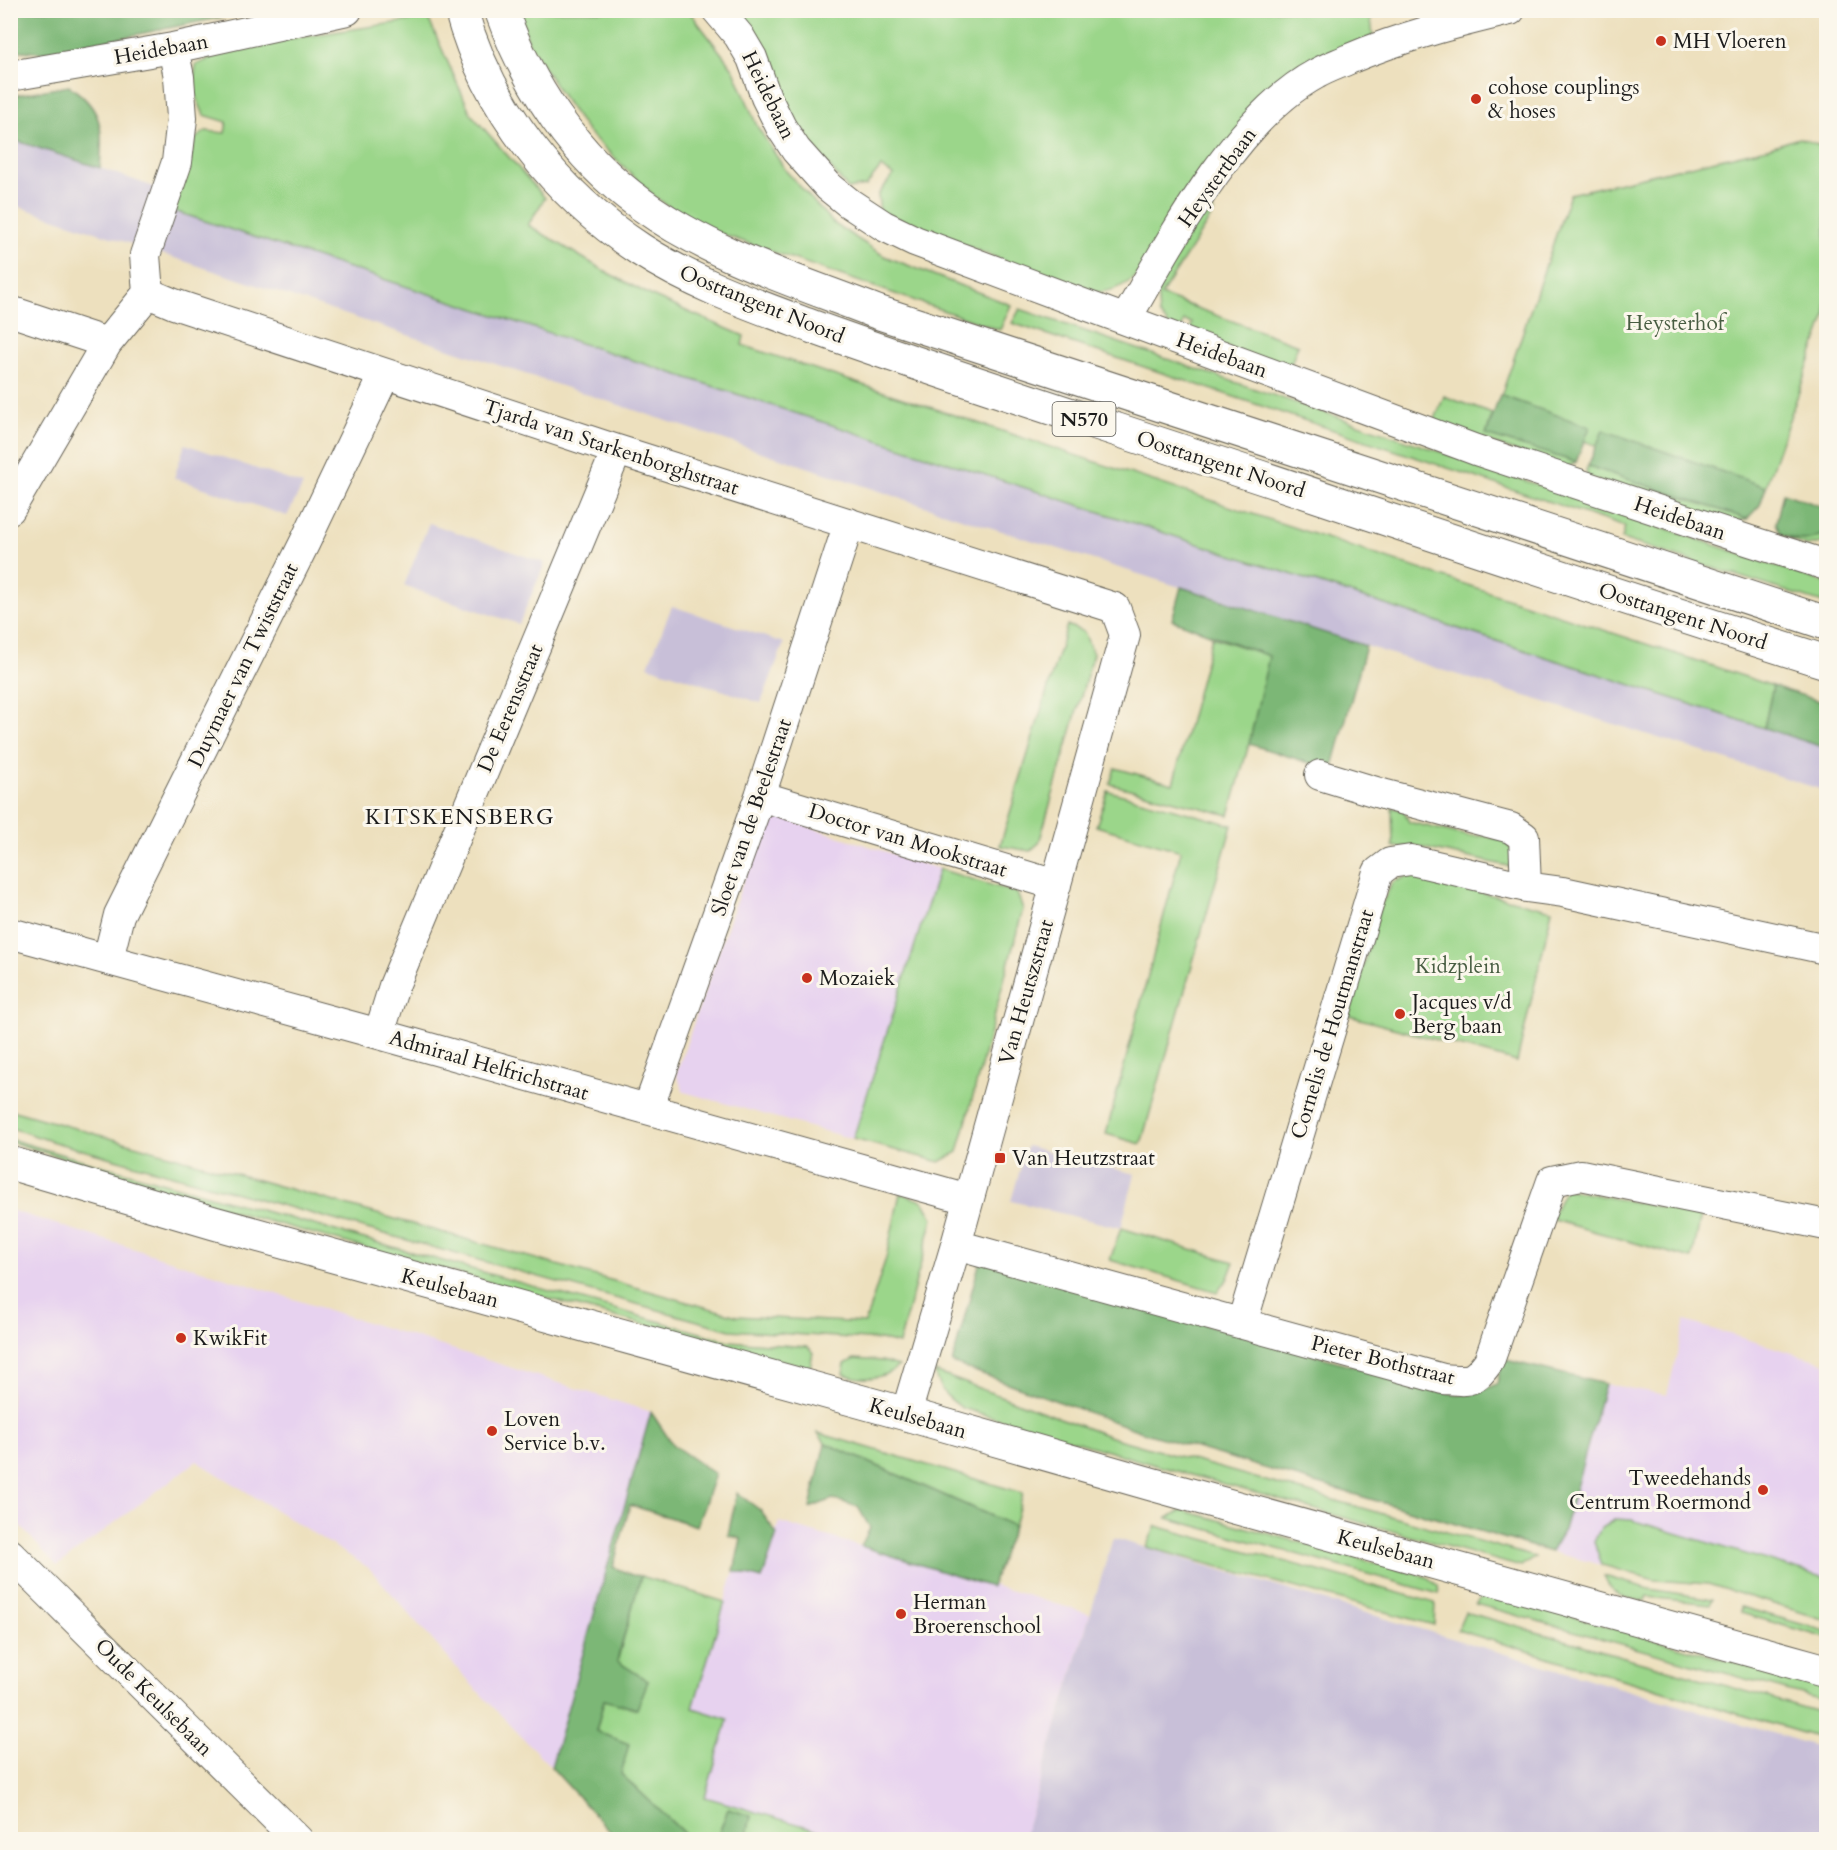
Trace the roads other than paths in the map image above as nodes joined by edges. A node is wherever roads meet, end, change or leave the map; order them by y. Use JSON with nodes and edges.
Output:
{"nodes":[{"id":1,"x":347,"y":10,"type":"edge"},
{"id":2,"x":461,"y":10,"type":"edge"},
{"id":3,"x":501,"y":10,"type":"edge"},
{"id":4,"x":717,"y":10,"type":"edge"},
{"id":5,"x":1510,"y":10,"type":"edge"},
{"id":6,"x":173,"y":48,"type":"junction"},
{"id":7,"x":10,"y":76,"type":"edge"},
{"id":8,"x":148,"y":293,"type":"junction"},
{"id":9,"x":10,"y":311,"type":"edge"},
{"id":10,"x":1126,"y":320,"type":"junction"},
{"id":11,"x":107,"y":343,"type":"junction"},
{"id":12,"x":385,"y":374,"type":"junction"},
{"id":13,"x":617,"y":450,"type":"junction"},
{"id":14,"x":10,"y":509,"type":"edge"},
{"id":15,"x":849,"y":524,"type":"junction"},
{"id":16,"x":1827,"y":565,"type":"edge"},
{"id":17,"x":1077,"y":596,"type":"joint"},
{"id":18,"x":1827,"y":623,"type":"edge"},
{"id":19,"x":1827,"y":662,"type":"edge"},
{"id":20,"x":1320,"y":775,"type":"dead end"},
{"id":21,"x":760,"y":795,"type":"junction"},
{"id":22,"x":1056,"y":885,"type":"junction"},
{"id":23,"x":1526,"y":887,"type":"junction"},
{"id":24,"x":10,"y":933,"type":"edge"},
{"id":25,"x":1827,"y":949,"type":"edge"},
{"id":26,"x":108,"y":959,"type":"junction"},
{"id":27,"x":379,"y":1034,"type":"junction"},
{"id":28,"x":648,"y":1109,"type":"junction"},
{"id":29,"x":10,"y":1163,"type":"edge"},
{"id":30,"x":968,"y":1199,"type":"junction"},
{"id":31,"x":1827,"y":1225,"type":"edge"},
{"id":32,"x":956,"y":1245,"type":"junction"},
{"id":33,"x":1242,"y":1323,"type":"junction"},
{"id":34,"x":906,"y":1413,"type":"junction"},
{"id":35,"x":10,"y":1554,"type":"edge"},
{"id":36,"x":1827,"y":1671,"type":"edge"},
{"id":37,"x":298,"y":1839,"type":"edge"}],
"edges":[{"from":1,"to":6,"type":"street","name":"Heidebaan"},
{"from":2,"to":19,"type":"main road","name":"Oosttangent Noord","number":"N570"},
{"from":3,"to":18,"type":"main road","name":"Oosttangent Noord","number":"N570"},
{"from":4,"to":10,"type":"street","name":"Heidebaan"},
{"from":5,"to":10,"type":"street","name":"Heystertbaan"},
{"from":6,"to":7,"type":"street","name":"Heidebaan"},
{"from":6,"to":8,"type":"street"},
{"from":8,"to":11,"type":"street"},
{"from":8,"to":12,"type":"street","name":"Tjarda van Starkenborghstraat"},
{"from":9,"to":11,"type":"street"},
{"from":10,"to":16,"type":"street","name":"Heidebaan"},
{"from":11,"to":14,"type":"street"},
{"from":12,"to":13,"type":"street","name":"Tjarda van Starkenborghstraat"},
{"from":12,"to":26,"type":"street","name":"Duymaer van Twiststraat"},
{"from":13,"to":15,"type":"street","name":"Tjarda van Starkenborghstraat"},
{"from":13,"to":27,"type":"street","name":"De Eerensstraat"},
{"from":15,"to":17,"type":"street","name":"Tjarda van Starkenborghstraat"},
{"from":15,"to":21,"type":"street","name":"Sloet van de Beelestraat"},
{"from":17,"to":22,"type":"street","name":"Van Heutszstraat"},
{"from":20,"to":23,"type":"street"},
{"from":21,"to":22,"type":"street","name":"Doctor van Mookstraat"},
{"from":21,"to":28,"type":"street","name":"Sloet van de Beelestraat"},
{"from":22,"to":30,"type":"street","name":"Van Heutszstraat"},
{"from":23,"to":25,"type":"street","name":"Cornelis de Houtmanstraat"},
{"from":23,"to":33,"type":"street","name":"Cornelis de Houtmanstraat"},
{"from":24,"to":26,"type":"street","name":"Admiraal Helfrichstraat"},
{"from":26,"to":27,"type":"street","name":"Admiraal Helfrichstraat"},
{"from":27,"to":28,"type":"street","name":"Admiraal Helfrichstraat"},
{"from":28,"to":30,"type":"street","name":"Admiraal Helfrichstraat"},
{"from":29,"to":34,"type":"main road","name":"Keulsebaan"},
{"from":30,"to":32,"type":"street","name":"Van Heutszstraat"},
{"from":31,"to":33,"type":"street","name":"Pieter Bothstraat"},
{"from":32,"to":33,"type":"street","name":"Pieter Bothstraat"},
{"from":32,"to":34,"type":"street","name":"Van Heutszstraat"},
{"from":34,"to":36,"type":"main road","name":"Keulsebaan"},
{"from":35,"to":37,"type":"street","name":"Oude Keulsebaan"}]}
